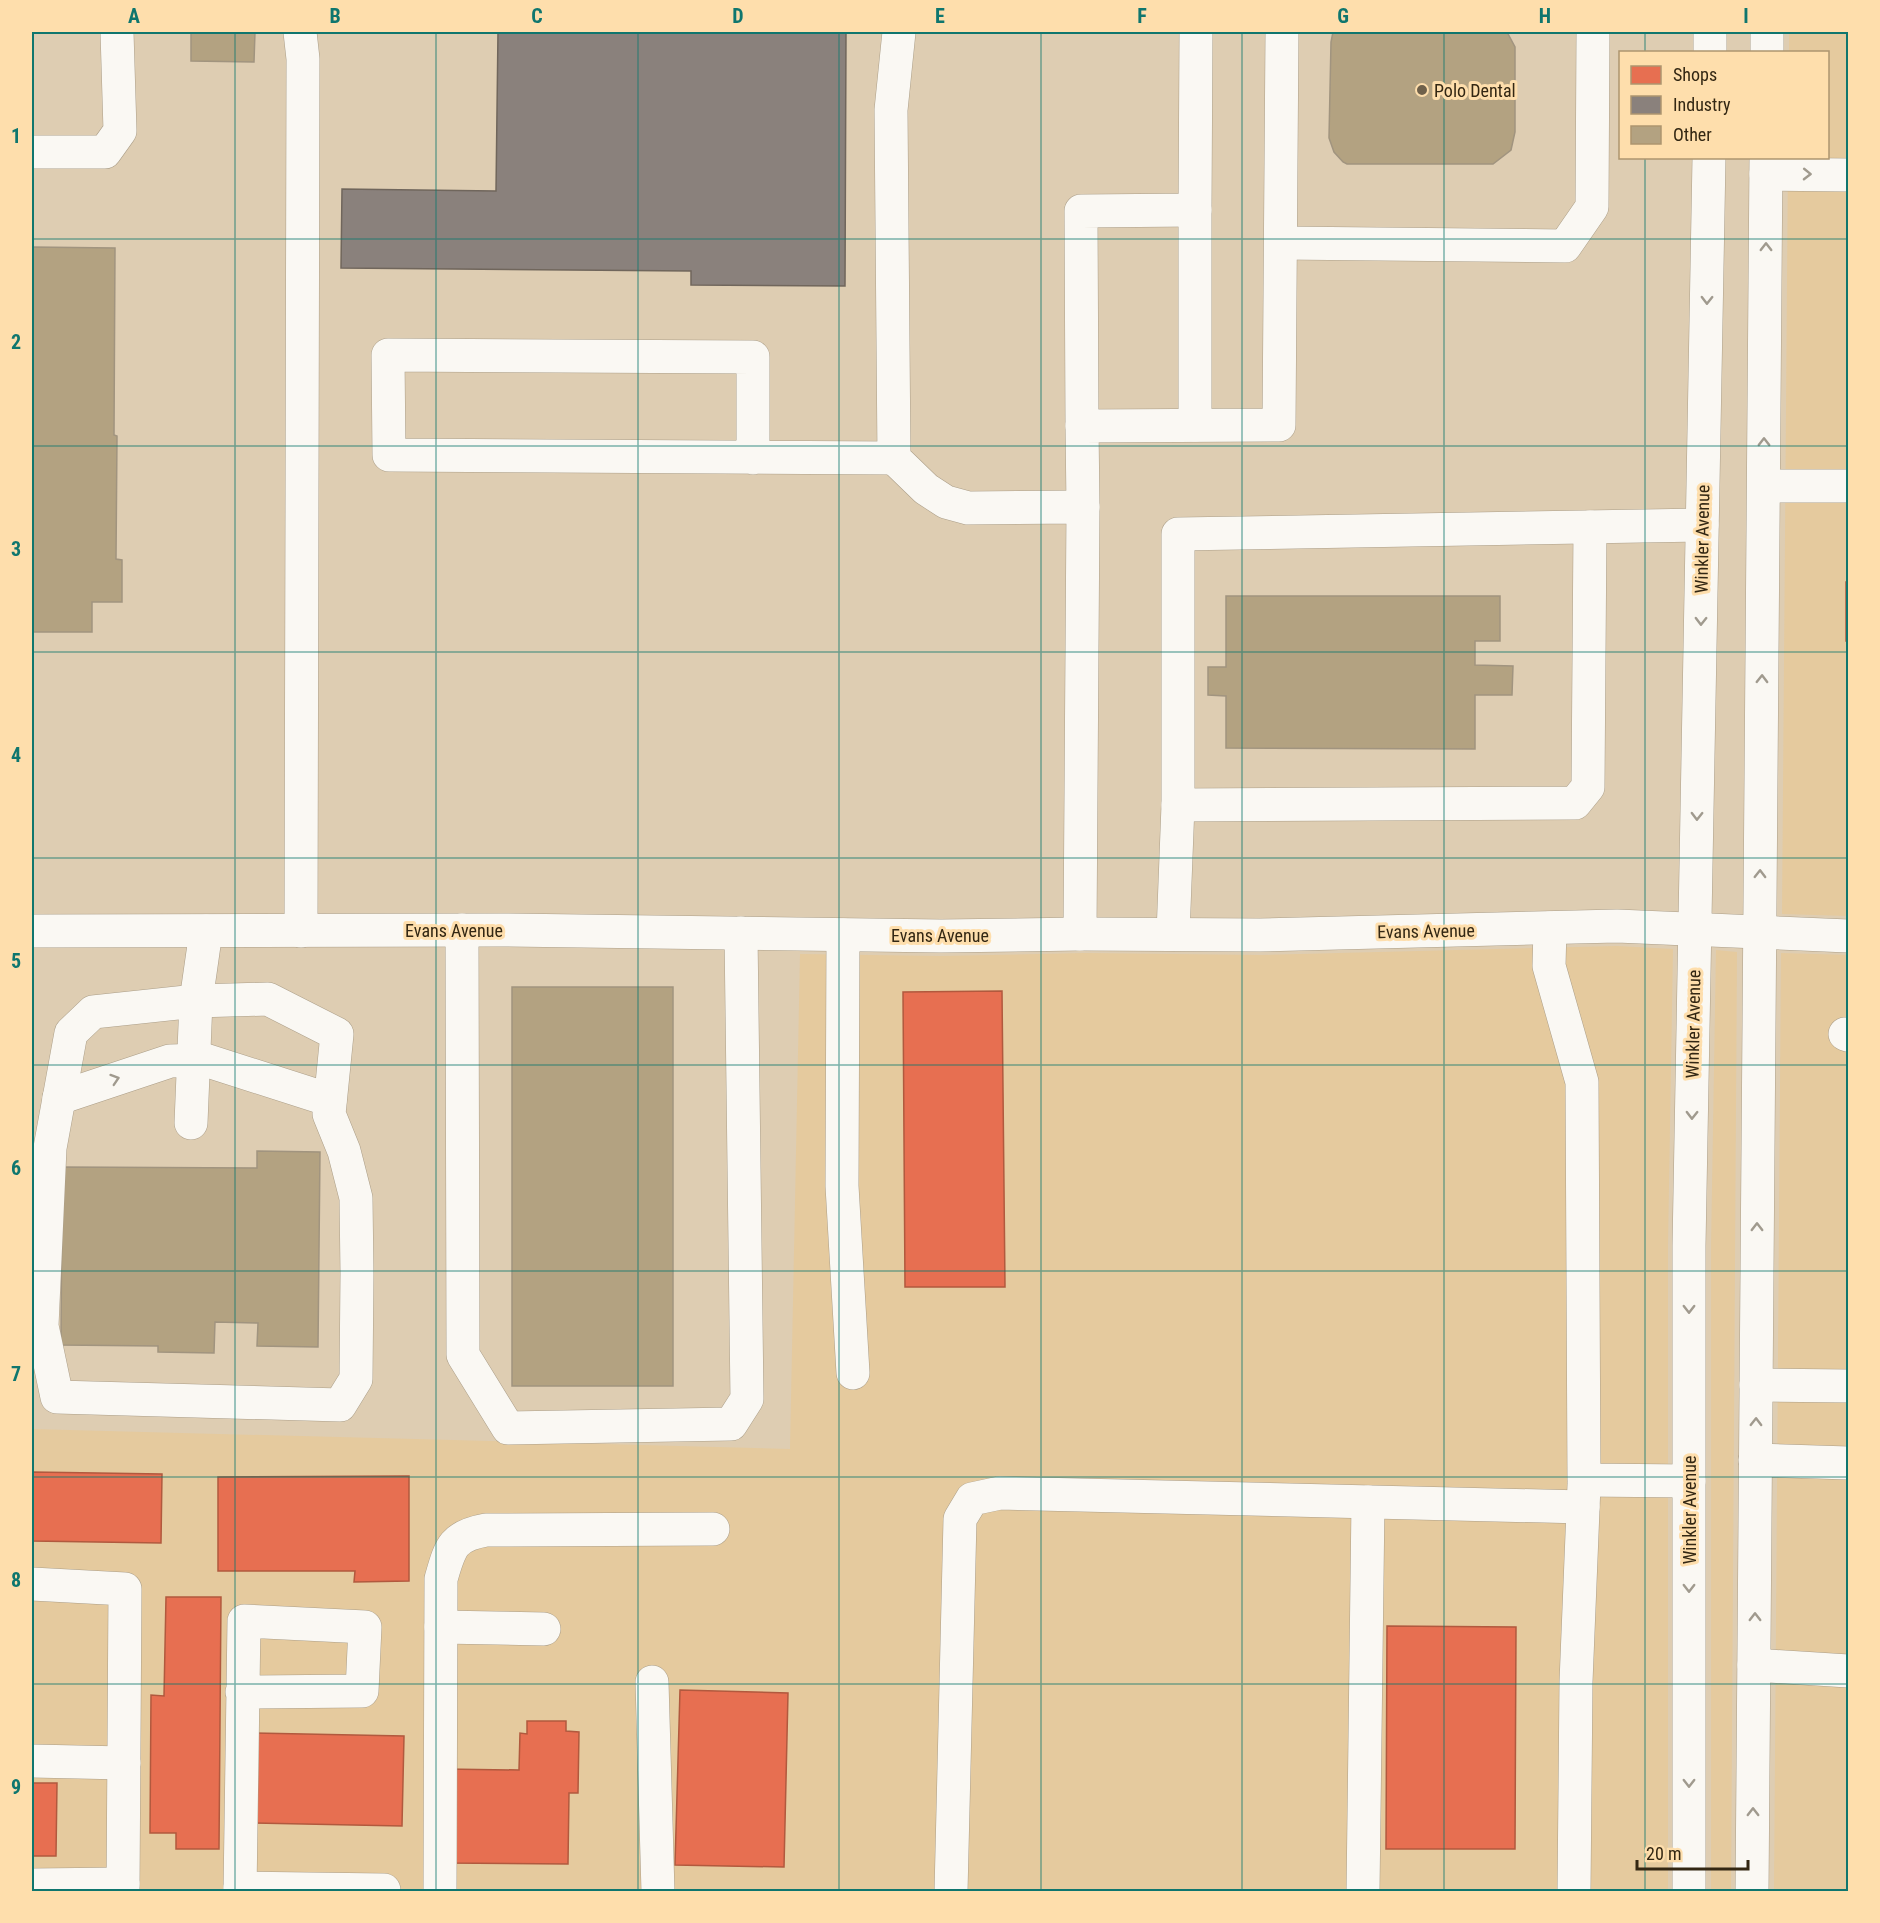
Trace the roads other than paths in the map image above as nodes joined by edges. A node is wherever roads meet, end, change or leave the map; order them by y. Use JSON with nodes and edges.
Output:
{"nodes":[{"id":1,"x":117,"y":32,"type":"edge"},
{"id":2,"x":300,"y":32,"type":"edge"},
{"id":3,"x":899,"y":32,"type":"edge"},
{"id":4,"x":1196,"y":32,"type":"edge"},
{"id":5,"x":1282,"y":32,"type":"edge"},
{"id":6,"x":1593,"y":32,"type":"edge"},
{"id":7,"x":1710,"y":32,"type":"edge"},
{"id":8,"x":1767,"y":32,"type":"edge"},
{"id":9,"x":1710,"y":51,"type":"edge"},
{"id":10,"x":1767,"y":51,"type":"edge"},
{"id":11,"x":32,"y":153,"type":"edge"},
{"id":12,"x":1710,"y":159,"type":"edge"},
{"id":13,"x":1766,"y":166,"type":"edge"},
{"id":14,"x":1848,"y":175,"type":"edge"},
{"id":15,"x":1195,"y":210,"type":"junction"},
{"id":16,"x":1281,"y":243,"type":"junction"},
{"id":17,"x":1195,"y":425,"type":"junction"},
{"id":18,"x":1082,"y":426,"type":"junction"},
{"id":19,"x":753,"y":458,"type":"junction"},
{"id":20,"x":894,"y":458,"type":"junction"},
{"id":21,"x":1764,"y":486,"type":"junction"},
{"id":22,"x":1848,"y":486,"type":"edge"},
{"id":23,"x":1083,"y":507,"type":"junction"},
{"id":24,"x":1702,"y":525,"type":"junction"},
{"id":25,"x":1590,"y":527,"type":"junction"},
{"id":26,"x":1178,"y":805,"type":"junction"},
{"id":27,"x":1550,"y":928,"type":"junction"},
{"id":28,"x":462,"y":930,"type":"junction"},
{"id":29,"x":1695,"y":930,"type":"junction"},
{"id":30,"x":32,"y":931,"type":"edge"},
{"id":31,"x":206,"y":931,"type":"junction"},
{"id":32,"x":302,"y":931,"type":"junction"},
{"id":33,"x":741,"y":933,"type":"junction"},
{"id":34,"x":1760,"y":933,"type":"junction"},
{"id":35,"x":1080,"y":934,"type":"junction"},
{"id":36,"x":1173,"y":934,"type":"junction"},
{"id":37,"x":843,"y":935,"type":"junction"},
{"id":38,"x":1848,"y":936,"type":"edge"},
{"id":39,"x":196,"y":1001,"type":"junction"},
{"id":40,"x":193,"y":1060,"type":"junction"},
{"id":41,"x":59,"y":1098,"type":"junction"},
{"id":42,"x":330,"y":1100,"type":"junction"},
{"id":43,"x":190,"y":1123,"type":"dead end"},
{"id":44,"x":853,"y":1373,"type":"dead end"},
{"id":45,"x":1756,"y":1385,"type":"junction"},
{"id":46,"x":1848,"y":1386,"type":"edge"},
{"id":47,"x":1755,"y":1460,"type":"junction"},
{"id":48,"x":1848,"y":1463,"type":"edge"},
{"id":49,"x":1689,"y":1481,"type":"junction"},
{"id":50,"x":1583,"y":1493,"type":"junction"},
{"id":51,"x":1368,"y":1502,"type":"junction"},
{"id":52,"x":713,"y":1529,"type":"dead end"},
{"id":53,"x":32,"y":1584,"type":"edge"},
{"id":54,"x":441,"y":1627,"type":"junction"},
{"id":55,"x":544,"y":1629,"type":"dead end"},
{"id":56,"x":1754,"y":1665,"type":"junction"},
{"id":57,"x":1848,"y":1671,"type":"edge"},
{"id":58,"x":652,"y":1682,"type":"dead end"},
{"id":59,"x":242,"y":1692,"type":"dead end"},
{"id":60,"x":32,"y":1761,"type":"edge"},
{"id":61,"x":124,"y":1763,"type":"junction"},
{"id":62,"x":32,"y":1885,"type":"edge"},
{"id":63,"x":123,"y":1888,"type":"edge"},
{"id":64,"x":240,"y":1890,"type":"edge"},
{"id":65,"x":384,"y":1890,"type":"dead end"},
{"id":66,"x":440,"y":1892,"type":"edge"},
{"id":67,"x":658,"y":1892,"type":"edge"},
{"id":68,"x":951,"y":1892,"type":"edge"},
{"id":69,"x":1363,"y":1892,"type":"edge"},
{"id":70,"x":1574,"y":1892,"type":"edge"},
{"id":71,"x":1689,"y":1892,"type":"edge"},
{"id":72,"x":1752,"y":1892,"type":"edge"}],
"edges":[{"from":1,"to":11,"type":"street"},
{"from":2,"to":32,"type":"street"},
{"from":3,"to":20,"type":"street"},
{"from":4,"to":15,"type":"street"},
{"from":5,"to":16,"type":"street"},
{"from":6,"to":16,"type":"street"},
{"from":7,"to":9,"type":"street"},
{"from":8,"to":10,"type":"street"},
{"from":12,"to":24,"type":"street","name":"Winkler Avenue","one_way":true},
{"from":13,"to":14,"type":"street","one_way":true},
{"from":21,"to":13,"type":"street","one_way":true},
{"from":15,"to":17,"type":"street"},
{"from":15,"to":18,"type":"street"},
{"from":16,"to":17,"type":"street"},
{"from":17,"to":18,"type":"street"},
{"from":18,"to":23,"type":"street"},
{"from":19,"to":19,"type":"street"},
{"from":19,"to":20,"type":"street"},
{"from":20,"to":23,"type":"street"},
{"from":21,"to":22,"type":"street"},
{"from":34,"to":21,"type":"street","one_way":true},
{"from":23,"to":35,"type":"street"},
{"from":24,"to":25,"type":"street"},
{"from":24,"to":29,"type":"street","name":"Winkler Avenue","one_way":true},
{"from":25,"to":26,"type":"street"},
{"from":25,"to":26,"type":"street"},
{"from":26,"to":36,"type":"street"},
{"from":27,"to":29,"type":"street","name":"Evans Avenue"},
{"from":27,"to":36,"type":"street","name":"Evans Avenue"},
{"from":27,"to":50,"type":"street"},
{"from":28,"to":32,"type":"street","name":"Evans Avenue"},
{"from":28,"to":33,"type":"street","name":"Evans Avenue"},
{"from":28,"to":33,"type":"street"},
{"from":29,"to":34,"type":"street","name":"Evans Avenue"},
{"from":29,"to":49,"type":"street","name":"Winkler Avenue","one_way":true},
{"from":30,"to":31,"type":"street","name":"Evans Avenue"},
{"from":31,"to":32,"type":"street","name":"Evans Avenue"},
{"from":31,"to":39,"type":"street"},
{"from":33,"to":37,"type":"street","name":"Evans Avenue"},
{"from":34,"to":38,"type":"street","name":"Evans Avenue"},
{"from":45,"to":34,"type":"street","one_way":true},
{"from":35,"to":36,"type":"street","name":"Evans Avenue"},
{"from":35,"to":37,"type":"street","name":"Evans Avenue"},
{"from":37,"to":44,"type":"street"},
{"from":39,"to":40,"type":"street"},
{"from":39,"to":41,"type":"street"},
{"from":39,"to":42,"type":"street"},
{"from":41,"to":40,"type":"street","one_way":true},
{"from":40,"to":42,"type":"street"},
{"from":40,"to":43,"type":"street"},
{"from":41,"to":42,"type":"street"},
{"from":45,"to":46,"type":"street"},
{"from":47,"to":45,"type":"street","one_way":true},
{"from":47,"to":48,"type":"street"},
{"from":56,"to":47,"type":"street","one_way":true},
{"from":49,"to":50,"type":"street"},
{"from":49,"to":71,"type":"street","name":"Winkler Avenue","one_way":true},
{"from":50,"to":51,"type":"street"},
{"from":50,"to":70,"type":"street"},
{"from":51,"to":68,"type":"street"},
{"from":51,"to":69,"type":"street"},
{"from":52,"to":54,"type":"street"},
{"from":53,"to":61,"type":"street"},
{"from":54,"to":55,"type":"street"},
{"from":54,"to":66,"type":"street"},
{"from":56,"to":57,"type":"street"},
{"from":72,"to":56,"type":"street","one_way":true},
{"from":58,"to":67,"type":"street"},
{"from":59,"to":64,"type":"street"},
{"from":60,"to":61,"type":"street"},
{"from":61,"to":63,"type":"street"},
{"from":62,"to":63,"type":"street"},
{"from":64,"to":65,"type":"street"}]}
